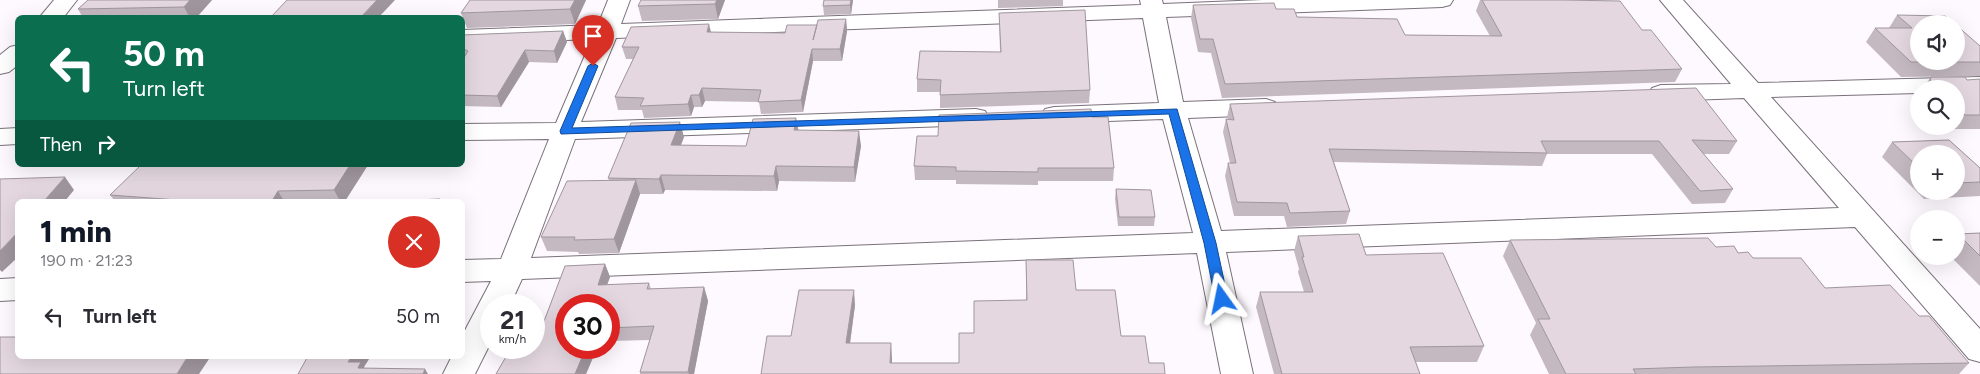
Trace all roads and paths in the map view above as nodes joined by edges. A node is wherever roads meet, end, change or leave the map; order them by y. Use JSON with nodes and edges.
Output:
{"nodes":[{"id":1,"x":66,"y":0,"type":"edge"},
{"id":2,"x":619,"y":0,"type":"edge"},
{"id":3,"x":1442,"y":0,"type":"edge"},
{"id":4,"x":1671,"y":0,"type":"edge"},
{"id":5,"x":1153,"y":5,"type":"edge"},
{"id":6,"x":53,"y":15,"type":"edge"},
{"id":7,"x":608,"y":33,"type":"junction"},
{"id":8,"x":465,"y":37,"type":"edge"},
{"id":9,"x":0,"y":50,"type":"edge"},
{"id":10,"x":15,"y":51,"type":"edge"},
{"id":11,"x":15,"y":54,"type":"edge"},
{"id":12,"x":0,"y":67,"type":"edge"},
{"id":13,"x":1980,"y":84,"type":"edge"},
{"id":14,"x":1752,"y":89,"type":"junction"},
{"id":15,"x":1642,"y":93,"type":"edge"},
{"id":16,"x":1293,"y":106,"type":"edge"},
{"id":17,"x":1173,"y":111,"type":"junction"},
{"id":18,"x":1003,"y":116,"type":"edge"},
{"id":19,"x":1033,"y":116,"type":"edge"},
{"id":20,"x":565,"y":131,"type":"junction"},
{"id":21,"x":465,"y":132,"type":"edge"},
{"id":22,"x":0,"y":136,"type":"edge"},
{"id":23,"x":15,"y":136,"type":"edge"},
{"id":24,"x":1861,"y":217,"type":"junction"},
{"id":25,"x":1210,"y":243,"type":"junction"},
{"id":26,"x":513,"y":269,"type":"junction"},
{"id":27,"x":465,"y":271,"type":"edge"},
{"id":28,"x":15,"y":289,"type":"edge"},
{"id":29,"x":0,"y":290,"type":"edge"},
{"id":30,"x":500,"y":294,"type":"edge"},
{"id":31,"x":480,"y":334,"type":"edge"},
{"id":32,"x":1980,"y":350,"type":"edge"},
{"id":33,"x":460,"y":374,"type":"edge"},
{"id":34,"x":1237,"y":374,"type":"edge"}],
"edges":[{"from":1,"to":6,"type":"street"},
{"from":2,"to":7,"type":"street"},
{"from":3,"to":5,"type":"street"},
{"from":4,"to":14,"type":"street"},
{"from":5,"to":7,"type":"street"},
{"from":5,"to":17,"type":"street"},
{"from":7,"to":8,"type":"street"},
{"from":7,"to":20,"type":"street"},
{"from":9,"to":10,"type":"street"},
{"from":11,"to":12,"type":"street"},
{"from":13,"to":14,"type":"street"},
{"from":14,"to":15,"type":"street"},
{"from":14,"to":24,"type":"street"},
{"from":16,"to":17,"type":"street"},
{"from":17,"to":19,"type":"street"},
{"from":17,"to":25,"type":"street"},
{"from":18,"to":20,"type":"street"},
{"from":20,"to":21,"type":"street"},
{"from":20,"to":26,"type":"street"},
{"from":22,"to":23,"type":"street"},
{"from":24,"to":25,"type":"street"},
{"from":24,"to":32,"type":"street"},
{"from":25,"to":26,"type":"street"},
{"from":25,"to":34,"type":"street"},
{"from":26,"to":27,"type":"street"},
{"from":26,"to":30,"type":"street"},
{"from":28,"to":29,"type":"street"},
{"from":31,"to":33,"type":"street"}]}
